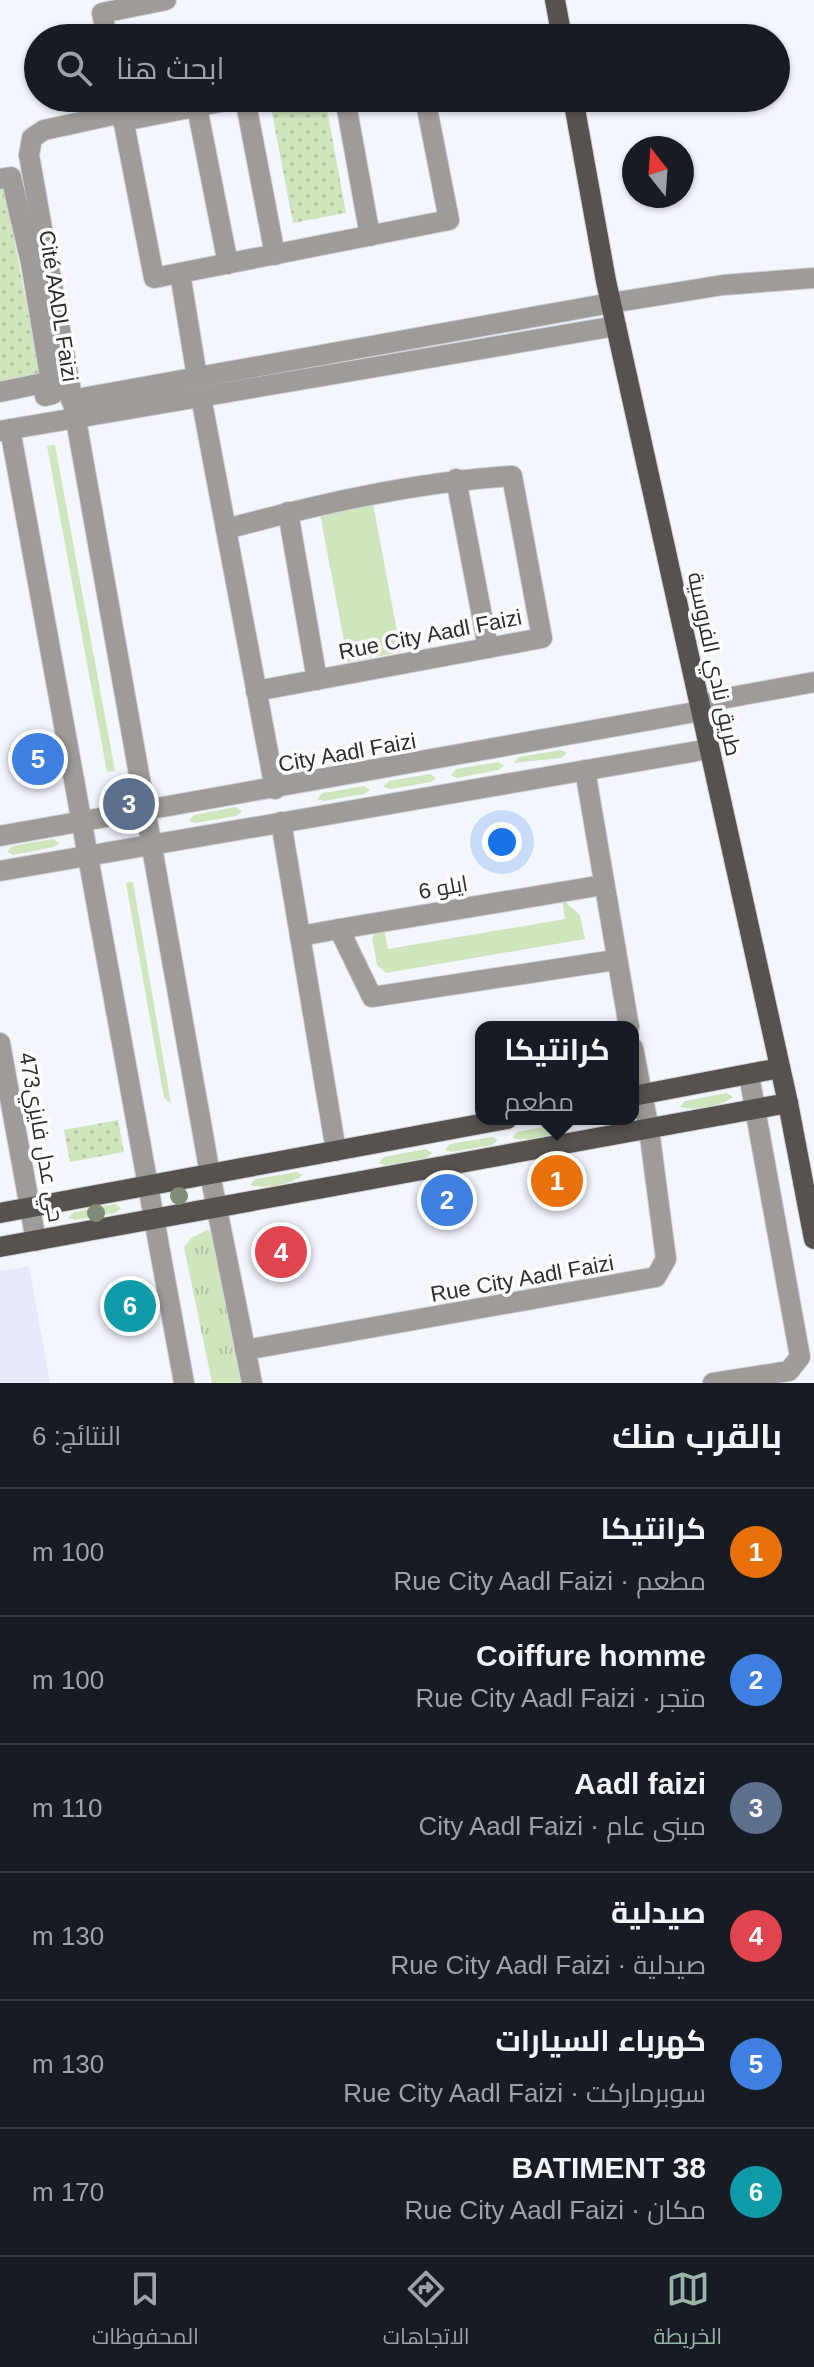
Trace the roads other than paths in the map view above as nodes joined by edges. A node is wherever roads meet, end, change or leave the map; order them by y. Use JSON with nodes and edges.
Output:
{"nodes":[{"id":1,"x":166,"y":0,"type":"edge"},
{"id":2,"x":555,"y":0,"type":"edge"},
{"id":3,"x":104,"y":24,"type":"edge"},
{"id":4,"x":559,"y":24,"type":"edge"},
{"id":5,"x":117,"y":112,"type":"edge"},
{"id":6,"x":121,"y":112,"type":"edge"},
{"id":7,"x":198,"y":112,"type":"edge"},
{"id":8,"x":246,"y":112,"type":"edge"},
{"id":9,"x":348,"y":112,"type":"edge"},
{"id":10,"x":428,"y":112,"type":"edge"},
{"id":11,"x":576,"y":112,"type":"edge"},
{"id":12,"x":0,"y":179,"type":"edge"},
{"id":13,"x":370,"y":236,"type":"junction"},
{"id":14,"x":275,"y":255,"type":"junction"},
{"id":15,"x":228,"y":264,"type":"junction"},
{"id":16,"x":180,"y":273,"type":"junction"},
{"id":17,"x":814,"y":278,"type":"edge"},
{"id":18,"x":611,"y":303,"type":"junction"},
{"id":19,"x":616,"y":326,"type":"junction"},
{"id":20,"x":199,"y":387,"type":"junction"},
{"id":21,"x":0,"y":392,"type":"edge"},
{"id":22,"x":72,"y":409,"type":"junction"},
{"id":23,"x":5,"y":430,"type":"edge"},
{"id":24,"x":456,"y":479,"type":"junction"},
{"id":25,"x":288,"y":512,"type":"junction"},
{"id":26,"x":226,"y":529,"type":"junction"},
{"id":27,"x":488,"y":648,"type":"junction"},
{"id":28,"x":317,"y":680,"type":"junction"},
{"id":29,"x":814,"y":682,"type":"edge"},
{"id":30,"x":256,"y":691,"type":"junction"},
{"id":31,"x":701,"y":711,"type":"junction"},
{"id":32,"x":709,"y":749,"type":"junction"},
{"id":33,"x":585,"y":770,"type":"junction"},
{"id":34,"x":275,"y":789,"type":"junction"},
{"id":35,"x":147,"y":811,"type":"junction"},
{"id":36,"x":83,"y":822,"type":"junction"},
{"id":37,"x":281,"y":822,"type":"junction"},
{"id":38,"x":0,"y":836,"type":"edge"},
{"id":39,"x":153,"y":845,"type":"junction"},
{"id":40,"x":89,"y":856,"type":"junction"},
{"id":41,"x":0,"y":871,"type":"edge"},
{"id":42,"x":603,"y":885,"type":"junction"},
{"id":43,"x":339,"y":929,"type":"junction"},
{"id":44,"x":300,"y":936,"type":"junction"},
{"id":45,"x":615,"y":960,"type":"junction"},
{"id":46,"x":628,"y":1021,"type":"edge"},
{"id":47,"x":0,"y":1043,"type":"edge"},
{"id":48,"x":780,"y":1068,"type":"junction"},
{"id":49,"x":749,"y":1075,"type":"junction"},
{"id":50,"x":639,"y":1095,"type":"edge"},
{"id":51,"x":639,"y":1098,"type":"edge"},
{"id":52,"x":788,"y":1103,"type":"junction"},
{"id":53,"x":755,"y":1110,"type":"junction"},
{"id":54,"x":475,"y":1125,"type":"edge"},
{"id":55,"x":649,"y":1129,"type":"junction"},
{"id":56,"x":336,"y":1151,"type":"junction"},
{"id":57,"x":210,"y":1174,"type":"junction"},
{"id":58,"x":148,"y":1187,"type":"junction"},
{"id":59,"x":30,"y":1208,"type":"junction"},
{"id":60,"x":217,"y":1208,"type":"junction"},
{"id":61,"x":0,"y":1213,"type":"edge"},
{"id":62,"x":154,"y":1219,"type":"junction"},
{"id":63,"x":814,"y":1239,"type":"edge"},
{"id":64,"x":36,"y":1241,"type":"junction"},
{"id":65,"x":0,"y":1247,"type":"edge"},
{"id":66,"x":245,"y":1350,"type":"junction"},
{"id":67,"x":184,"y":1383,"type":"edge"},
{"id":68,"x":252,"y":1383,"type":"edge"},
{"id":69,"x":713,"y":1383,"type":"edge"}],
"edges":[{"from":1,"to":3,"type":"street"},
{"from":2,"to":4,"type":"main road"},
{"from":5,"to":22,"type":"street"},
{"from":6,"to":16,"type":"street"},
{"from":7,"to":15,"type":"street"},
{"from":8,"to":14,"type":"street"},
{"from":9,"to":13,"type":"street"},
{"from":10,"to":13,"type":"street"},
{"from":11,"to":18,"type":"main road","name":"طريق نادي الفروسية"},
{"from":12,"to":21,"type":"street","name":"Cité AADL Faizi"},
{"from":13,"to":14,"type":"street"},
{"from":14,"to":15,"type":"street"},
{"from":15,"to":16,"type":"street"},
{"from":16,"to":20,"type":"street"},
{"from":17,"to":18,"type":"street"},
{"from":18,"to":19,"type":"main road","name":"طريق نادي الفروسية"},
{"from":18,"to":20,"type":"street"},
{"from":19,"to":20,"type":"street"},
{"from":19,"to":31,"type":"main road","name":"طريق نادي الفروسية"},
{"from":20,"to":22,"type":"street"},
{"from":20,"to":26,"type":"street"},
{"from":22,"to":23,"type":"street"},
{"from":22,"to":35,"type":"street"},
{"from":23,"to":36,"type":"street"},
{"from":24,"to":25,"type":"street","name":"Rue City Aadl Faizi"},
{"from":24,"to":27,"type":"street"},
{"from":24,"to":27,"type":"street","name":"Rue City Aadl Faizi"},
{"from":25,"to":26,"type":"street","name":"Rue City Aadl Faizi"},
{"from":25,"to":28,"type":"street"},
{"from":26,"to":30,"type":"street"},
{"from":27,"to":28,"type":"street","name":"Rue City Aadl Faizi"},
{"from":28,"to":30,"type":"street","name":"Rue City Aadl Faizi"},
{"from":29,"to":31,"type":"street","name":"City Aadl Faizi"},
{"from":30,"to":34,"type":"street"},
{"from":31,"to":32,"type":"main road","name":"طريق نادي الفروسية"},
{"from":31,"to":34,"type":"street","name":"City Aadl Faizi"},
{"from":32,"to":33,"type":"street"},
{"from":32,"to":48,"type":"main road","name":"طريق نادي الفروسية"},
{"from":33,"to":37,"type":"street"},
{"from":33,"to":42,"type":"street"},
{"from":34,"to":35,"type":"street","name":"City Aadl Faizi"},
{"from":35,"to":36,"type":"street","name":"City Aadl Faizi"},
{"from":35,"to":39,"type":"street"},
{"from":36,"to":38,"type":"street","name":"City Aadl Faizi"},
{"from":36,"to":40,"type":"street"},
{"from":37,"to":39,"type":"street"},
{"from":37,"to":44,"type":"street"},
{"from":39,"to":40,"type":"street"},
{"from":39,"to":57,"type":"street"},
{"from":40,"to":41,"type":"street"},
{"from":40,"to":58,"type":"street"},
{"from":42,"to":43,"type":"street","name":"ايلو 6"},
{"from":42,"to":45,"type":"street"},
{"from":43,"to":44,"type":"street"},
{"from":43,"to":45,"type":"street"},
{"from":44,"to":56,"type":"street"},
{"from":45,"to":46,"type":"street"},
{"from":47,"to":59,"type":"street","name":"473حي عدل فايزي"},
{"from":48,"to":49,"type":"main road"},
{"from":48,"to":52,"type":"main road","name":"طريق نادي الفروسية"},
{"from":49,"to":50,"type":"main road"},
{"from":49,"to":53,"type":"street"},
{"from":51,"to":55,"type":"street","name":"Rue City Aadl Faizi"},
{"from":52,"to":53,"type":"main road"},
{"from":52,"to":63,"type":"main road","name":"طريق نادي الفروسية"},
{"from":53,"to":55,"type":"main road"},
{"from":53,"to":69,"type":"street"},
{"from":54,"to":56,"type":"main road"},
{"from":55,"to":60,"type":"main road"},
{"from":55,"to":66,"type":"street","name":"Rue City Aadl Faizi"},
{"from":56,"to":57,"type":"main road"},
{"from":57,"to":58,"type":"main road"},
{"from":57,"to":60,"type":"street"},
{"from":58,"to":59,"type":"main road"},
{"from":58,"to":62,"type":"street"},
{"from":59,"to":61,"type":"main road"},
{"from":59,"to":64,"type":"street","name":"473حي عدل فايزي"},
{"from":60,"to":62,"type":"main road"},
{"from":60,"to":66,"type":"street"},
{"from":62,"to":64,"type":"main road"},
{"from":62,"to":67,"type":"street"},
{"from":64,"to":65,"type":"main road"},
{"from":66,"to":68,"type":"street"}]}
